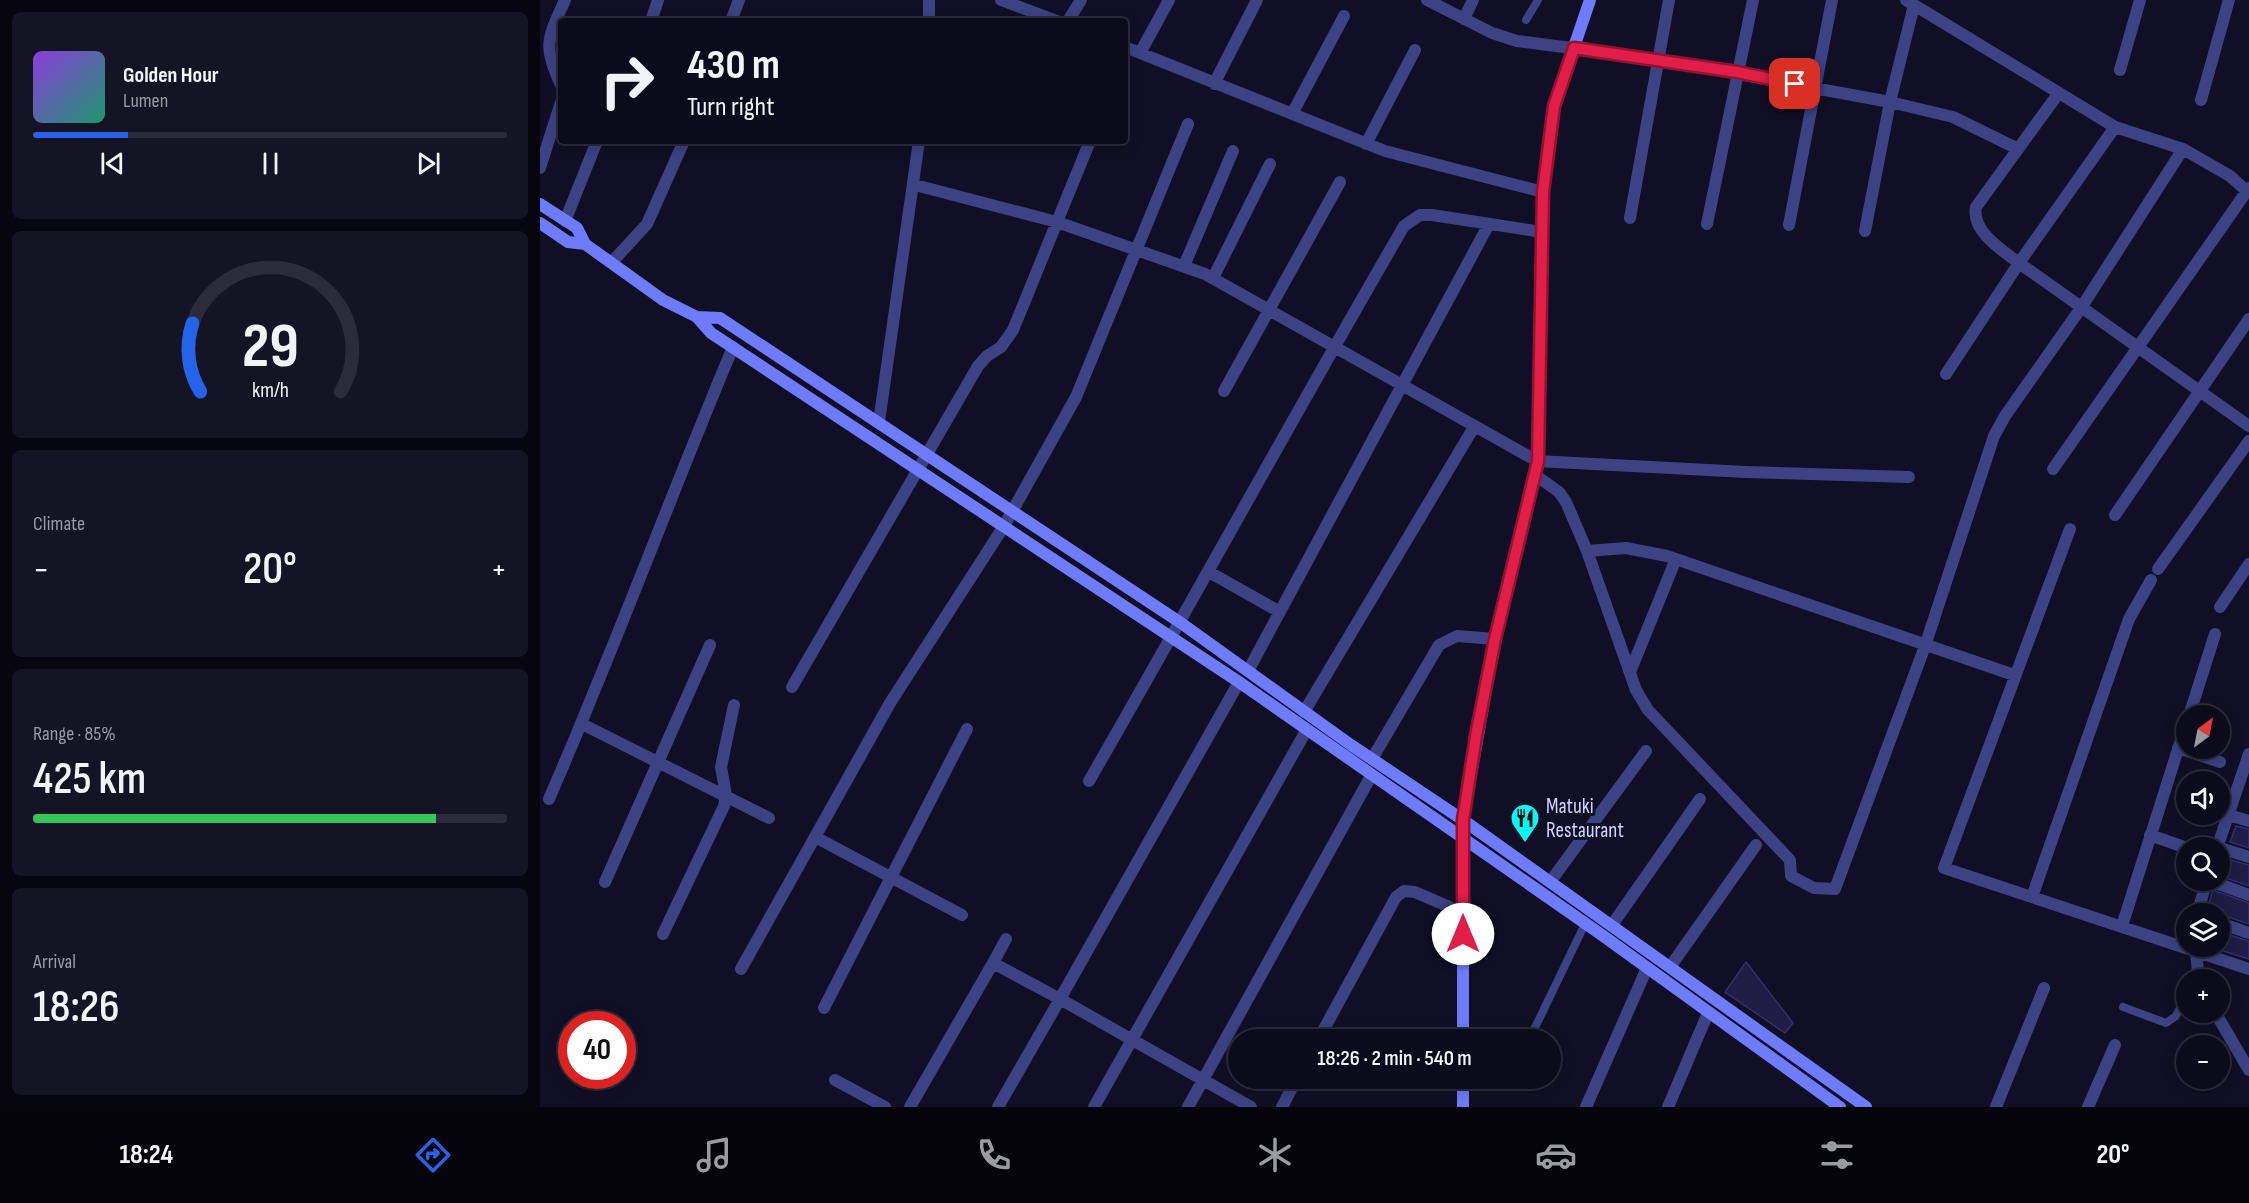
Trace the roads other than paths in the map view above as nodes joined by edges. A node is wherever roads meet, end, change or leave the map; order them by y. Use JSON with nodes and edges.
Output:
{"nodes":[{"id":1,"x":565,"y":0,"type":"edge"},
{"id":2,"x":658,"y":0,"type":"edge"},
{"id":3,"x":739,"y":0,"type":"edge"},
{"id":4,"x":929,"y":0,"type":"edge"},
{"id":5,"x":1000,"y":0,"type":"edge"},
{"id":6,"x":1081,"y":0,"type":"edge"},
{"id":7,"x":1169,"y":0,"type":"edge"},
{"id":8,"x":1257,"y":0,"type":"edge"},
{"id":9,"x":1427,"y":0,"type":"edge"},
{"id":10,"x":1473,"y":0,"type":"edge"},
{"id":11,"x":1538,"y":0,"type":"edge"},
{"id":12,"x":1590,"y":0,"type":"edge"},
{"id":13,"x":1669,"y":0,"type":"edge"},
{"id":14,"x":1753,"y":0,"type":"edge"},
{"id":15,"x":1832,"y":0,"type":"edge"},
{"id":16,"x":2140,"y":0,"type":"edge"},
{"id":17,"x":2229,"y":0,"type":"edge"},
{"id":18,"x":1910,"y":2,"type":"edge"},
{"id":19,"x":1344,"y":16,"type":"dead end"},
{"id":20,"x":652,"y":18,"type":"edge"},
{"id":21,"x":732,"y":18,"type":"edge"},
{"id":22,"x":929,"y":18,"type":"edge"},
{"id":23,"x":1049,"y":18,"type":"edge"},
{"id":24,"x":1070,"y":18,"type":"edge"},
{"id":25,"x":1464,"y":19,"type":"junction"},
{"id":26,"x":1526,"y":20,"type":"dead end"},
{"id":27,"x":1128,"y":48,"type":"edge"},
{"id":28,"x":1574,"y":48,"type":"junction"},
{"id":29,"x":1415,"y":50,"type":"dead end"},
{"id":30,"x":1140,"y":53,"type":"junction"},
{"id":31,"x":1657,"y":59,"type":"junction"},
{"id":32,"x":2120,"y":70,"type":"dead end"},
{"id":33,"x":1737,"y":72,"type":"junction"},
{"id":34,"x":558,"y":77,"type":"edge"},
{"id":35,"x":1214,"y":84,"type":"junction"},
{"id":36,"x":1815,"y":89,"type":"junction"},
{"id":37,"x":2058,"y":94,"type":"junction"},
{"id":38,"x":2201,"y":100,"type":"dead end"},
{"id":39,"x":1890,"y":102,"type":"junction"},
{"id":40,"x":558,"y":111,"type":"edge"},
{"id":41,"x":1292,"y":114,"type":"junction"},
{"id":42,"x":1188,"y":124,"type":"dead end"},
{"id":43,"x":2115,"y":127,"type":"junction"},
{"id":44,"x":596,"y":144,"type":"edge"},
{"id":45,"x":683,"y":144,"type":"edge"},
{"id":46,"x":919,"y":144,"type":"edge"},
{"id":47,"x":1089,"y":144,"type":"edge"},
{"id":48,"x":1366,"y":144,"type":"junction"},
{"id":49,"x":2018,"y":149,"type":"junction"},
{"id":50,"x":2183,"y":149,"type":"junction"},
{"id":51,"x":1233,"y":151,"type":"dead end"},
{"id":52,"x":1270,"y":164,"type":"dead end"},
{"id":53,"x":540,"y":168,"type":"edge"},
{"id":54,"x":1340,"y":182,"type":"dead end"},
{"id":55,"x":915,"y":185,"type":"junction"},
{"id":56,"x":2248,"y":190,"type":"edge"},
{"id":57,"x":1543,"y":192,"type":"junction"},
{"id":58,"x":540,"y":204,"type":"edge"},
{"id":59,"x":1630,"y":218,"type":"dead end"},
{"id":60,"x":565,"y":221,"type":"junction"},
{"id":61,"x":1057,"y":222,"type":"junction"},
{"id":62,"x":540,"y":224,"type":"edge"},
{"id":63,"x":1488,"y":224,"type":"junction"},
{"id":64,"x":1707,"y":224,"type":"dead end"},
{"id":65,"x":1789,"y":225,"type":"dead end"},
{"id":66,"x":1864,"y":231,"type":"dead end"},
{"id":67,"x":1542,"y":232,"type":"junction"},
{"id":68,"x":585,"y":244,"type":"junction"},
{"id":69,"x":1136,"y":250,"type":"junction"},
{"id":70,"x":612,"y":262,"type":"junction"},
{"id":71,"x":2019,"y":263,"type":"junction"},
{"id":72,"x":1184,"y":266,"type":"junction"},
{"id":73,"x":1213,"y":278,"type":"junction"},
{"id":74,"x":2081,"y":308,"type":"junction"},
{"id":75,"x":1269,"y":310,"type":"junction"},
{"id":76,"x":697,"y":317,"type":"junction"},
{"id":77,"x":2249,"y":319,"type":"edge"},
{"id":78,"x":1335,"y":345,"type":"junction"},
{"id":79,"x":733,"y":347,"type":"junction"},
{"id":80,"x":2138,"y":347,"type":"junction"},
{"id":81,"x":1946,"y":374,"type":"dead end"},
{"id":82,"x":1403,"y":384,"type":"junction"},
{"id":83,"x":1224,"y":391,"type":"dead end"},
{"id":84,"x":2200,"y":391,"type":"junction"},
{"id":85,"x":879,"y":422,"type":"junction"},
{"id":86,"x":2249,"y":426,"type":"edge"},
{"id":87,"x":1474,"y":427,"type":"junction"},
{"id":88,"x":2249,"y":441,"type":"edge"},
{"id":89,"x":929,"y":455,"type":"junction"},
{"id":90,"x":1536,"y":467,"type":"junction"},
{"id":91,"x":2053,"y":469,"type":"dead end"},
{"id":92,"x":920,"y":470,"type":"junction"},
{"id":93,"x":1908,"y":477,"type":"dead end"},
{"id":94,"x":1013,"y":510,"type":"junction"},
{"id":95,"x":2115,"y":515,"type":"dead end"},
{"id":96,"x":1004,"y":526,"type":"junction"},
{"id":97,"x":2070,"y":529,"type":"dead end"},
{"id":98,"x":1587,"y":551,"type":"junction"},
{"id":99,"x":1676,"y":558,"type":"junction"},
{"id":100,"x":2249,"y":564,"type":"edge"},
{"id":101,"x":2158,"y":568,"type":"dead end"},
{"id":102,"x":1209,"y":572,"type":"junction"},
{"id":103,"x":2151,"y":580,"type":"dead end"},
{"id":104,"x":2220,"y":607,"type":"dead end"},
{"id":105,"x":1280,"y":612,"type":"junction"},
{"id":106,"x":1181,"y":623,"type":"junction"},
{"id":107,"x":2215,"y":634,"type":"dead end"},
{"id":108,"x":1173,"y":636,"type":"junction"},
{"id":109,"x":1495,"y":639,"type":"junction"},
{"id":110,"x":710,"y":645,"type":"dead end"},
{"id":111,"x":1925,"y":646,"type":"junction"},
{"id":112,"x":1248,"y":671,"type":"junction"},
{"id":113,"x":1630,"y":672,"type":"junction"},
{"id":114,"x":2014,"y":675,"type":"junction"},
{"id":115,"x":1239,"y":682,"type":"junction"},
{"id":116,"x":792,"y":687,"type":"dead end"},
{"id":117,"x":734,"y":705,"type":"dead end"},
{"id":118,"x":2192,"y":705,"type":"edge"},
{"id":119,"x":1305,"y":712,"type":"junction"},
{"id":120,"x":582,"y":724,"type":"junction"},
{"id":121,"x":967,"y":729,"type":"dead end"},
{"id":122,"x":1306,"y":731,"type":"junction"},
{"id":123,"x":1646,"y":751,"type":"dead end"},
{"id":124,"x":2176,"y":754,"type":"edge"},
{"id":125,"x":2249,"y":754,"type":"edge"},
{"id":126,"x":1372,"y":759,"type":"junction"},
{"id":127,"x":2211,"y":759,"type":"edge"},
{"id":128,"x":660,"y":762,"type":"junction"},
{"id":129,"x":2220,"y":762,"type":"dead end"},
{"id":130,"x":1371,"y":776,"type":"junction"},
{"id":131,"x":2245,"y":776,"type":"edge"},
{"id":132,"x":1089,"y":781,"type":"dead end"},
{"id":133,"x":726,"y":795,"type":"junction"},
{"id":134,"x":549,"y":799,"type":"dead end"},
{"id":135,"x":1700,"y":799,"type":"dead end"},
{"id":136,"x":2230,"y":810,"type":"edge"},
{"id":137,"x":2230,"y":816,"type":"edge"},
{"id":138,"x":769,"y":818,"type":"dead end"},
{"id":139,"x":1463,"y":820,"type":"junction"},
{"id":140,"x":2249,"y":821,"type":"edge"},
{"id":141,"x":2150,"y":835,"type":"junction"},
{"id":142,"x":817,"y":838,"type":"junction"},
{"id":143,"x":1464,"y":839,"type":"junction"},
{"id":144,"x":2176,"y":844,"type":"edge"},
{"id":145,"x":1756,"y":845,"type":"dead end"},
{"id":146,"x":2230,"y":851,"type":"edge"},
{"id":147,"x":2249,"y":857,"type":"edge"},
{"id":148,"x":890,"y":877,"type":"junction"},
{"id":149,"x":605,"y":882,"type":"dead end"},
{"id":150,"x":1550,"y":882,"type":"junction"},
{"id":151,"x":2230,"y":888,"type":"edge"},
{"id":152,"x":2249,"y":895,"type":"edge"},
{"id":153,"x":2032,"y":897,"type":"junction"},
{"id":154,"x":1463,"y":913,"type":"junction"},
{"id":155,"x":962,"y":915,"type":"dead end"},
{"id":156,"x":1585,"y":924,"type":"junction"},
{"id":157,"x":1612,"y":925,"type":"junction"},
{"id":158,"x":2122,"y":926,"type":"junction"},
{"id":159,"x":2230,"y":926,"type":"edge"},
{"id":160,"x":2249,"y":933,"type":"edge"},
{"id":161,"x":663,"y":934,"type":"dead end"},
{"id":162,"x":1006,"y":939,"type":"dead end"},
{"id":163,"x":2176,"y":944,"type":"edge"},
{"id":164,"x":2215,"y":957,"type":"edge"},
{"id":165,"x":993,"y":963,"type":"junction"},
{"id":166,"x":1670,"y":967,"type":"junction"},
{"id":167,"x":1647,"y":968,"type":"junction"},
{"id":168,"x":741,"y":969,"type":"dead end"},
{"id":169,"x":2249,"y":969,"type":"edge"},
{"id":170,"x":2044,"y":987,"type":"dead end"},
{"id":171,"x":1060,"y":999,"type":"junction"},
{"id":172,"x":2123,"y":1007,"type":"dead end"},
{"id":173,"x":824,"y":1008,"type":"dead end"},
{"id":174,"x":1708,"y":1013,"type":"junction"},
{"id":175,"x":2176,"y":1016,"type":"edge"},
{"id":176,"x":2221,"y":1023,"type":"edge"},
{"id":177,"x":1324,"y":1029,"type":"edge"},
{"id":178,"x":1463,"y":1029,"type":"edge"},
{"id":179,"x":1534,"y":1029,"type":"edge"},
{"id":180,"x":1133,"y":1039,"type":"junction"},
{"id":181,"x":2115,"y":1045,"type":"dead end"},
{"id":182,"x":2249,"y":1070,"type":"edge"},
{"id":183,"x":835,"y":1080,"type":"dead end"},
{"id":184,"x":1203,"y":1080,"type":"junction"},
{"id":185,"x":1291,"y":1089,"type":"edge"},
{"id":186,"x":1464,"y":1089,"type":"edge"},
{"id":187,"x":1466,"y":1106,"type":"edge"},
{"id":188,"x":885,"y":1107,"type":"edge"},
{"id":189,"x":910,"y":1107,"type":"edge"},
{"id":190,"x":999,"y":1107,"type":"edge"},
{"id":191,"x":1094,"y":1107,"type":"edge"},
{"id":192,"x":1188,"y":1107,"type":"edge"},
{"id":193,"x":1251,"y":1107,"type":"edge"},
{"id":194,"x":1282,"y":1107,"type":"edge"},
{"id":195,"x":1586,"y":1107,"type":"edge"},
{"id":196,"x":1668,"y":1107,"type":"edge"},
{"id":197,"x":1840,"y":1107,"type":"edge"},
{"id":198,"x":1866,"y":1107,"type":"edge"},
{"id":199,"x":1996,"y":1107,"type":"edge"},
{"id":200,"x":2088,"y":1107,"type":"edge"}],
"edges":[{"from":1,"to":34,"type":"street"},
{"from":2,"to":20,"type":"street"},
{"from":3,"to":21,"type":"street"},
{"from":4,"to":22,"type":"street"},
{"from":5,"to":23,"type":"street"},
{"from":6,"to":24,"type":"street"},
{"from":7,"to":30,"type":"street"},
{"from":8,"to":35,"type":"street"},
{"from":9,"to":25,"type":"street"},
{"from":10,"to":25,"type":"street"},
{"from":11,"to":26,"type":"lane"},
{"from":12,"to":28,"type":"street"},
{"from":13,"to":31,"type":"street"},
{"from":14,"to":33,"type":"street"},
{"from":15,"to":36,"type":"street"},
{"from":16,"to":32,"type":"street"},
{"from":17,"to":38,"type":"street"},
{"from":18,"to":37,"type":"street"},
{"from":18,"to":39,"type":"street"},
{"from":19,"to":41,"type":"street"},
{"from":25,"to":28,"type":"street"},
{"from":27,"to":30,"type":"street"},
{"from":28,"to":31,"type":"street"},
{"from":28,"to":57,"type":"street"},
{"from":29,"to":48,"type":"street"},
{"from":30,"to":35,"type":"street"},
{"from":31,"to":33,"type":"street"},
{"from":31,"to":59,"type":"street"},
{"from":33,"to":36,"type":"street"},
{"from":33,"to":64,"type":"street"},
{"from":35,"to":41,"type":"street"},
{"from":36,"to":39,"type":"street"},
{"from":36,"to":65,"type":"street"},
{"from":37,"to":43,"type":"street"},
{"from":37,"to":49,"type":"street"},
{"from":39,"to":49,"type":"street"},
{"from":39,"to":66,"type":"street"},
{"from":40,"to":53,"type":"street"},
{"from":41,"to":48,"type":"street"},
{"from":42,"to":69,"type":"street"},
{"from":43,"to":50,"type":"street"},
{"from":43,"to":71,"type":"street"},
{"from":44,"to":60,"type":"street"},
{"from":45,"to":70,"type":"street"},
{"from":46,"to":55,"type":"street"},
{"from":47,"to":61,"type":"street"},
{"from":48,"to":57,"type":"street"},
{"from":49,"to":71,"type":"street"},
{"from":50,"to":56,"type":"street"},
{"from":50,"to":74,"type":"street"},
{"from":51,"to":72,"type":"street"},
{"from":52,"to":73,"type":"street"},
{"from":54,"to":75,"type":"street"},
{"from":55,"to":61,"type":"street"},
{"from":55,"to":85,"type":"street"},
{"from":56,"to":80,"type":"street"},
{"from":57,"to":67,"type":"street"},
{"from":58,"to":60,"type":"street"},
{"from":60,"to":68,"type":"street"},
{"from":61,"to":69,"type":"street"},
{"from":61,"to":89,"type":"street"},
{"from":62,"to":68,"type":"street"},
{"from":63,"to":67,"type":"street"},
{"from":63,"to":78,"type":"street"},
{"from":63,"to":82,"type":"street"},
{"from":67,"to":90,"type":"street"},
{"from":68,"to":70,"type":"street"},
{"from":69,"to":72,"type":"street"},
{"from":69,"to":94,"type":"street"},
{"from":70,"to":76,"type":"street"},
{"from":71,"to":74,"type":"street"},
{"from":71,"to":81,"type":"street"},
{"from":72,"to":73,"type":"street"},
{"from":73,"to":75,"type":"street"},
{"from":74,"to":80,"type":"street"},
{"from":74,"to":111,"type":"street"},
{"from":75,"to":78,"type":"street"},
{"from":75,"to":83,"type":"street"},
{"from":76,"to":79,"type":"street"},
{"from":76,"to":85,"type":"street"},
{"from":77,"to":84,"type":"street"},
{"from":78,"to":82,"type":"street"},
{"from":78,"to":102,"type":"street"},
{"from":79,"to":92,"type":"street"},
{"from":79,"to":120,"type":"street"},
{"from":80,"to":84,"type":"street"},
{"from":80,"to":91,"type":"street"},
{"from":82,"to":87,"type":"street"},
{"from":82,"to":105,"type":"street"},
{"from":84,"to":86,"type":"street"},
{"from":84,"to":95,"type":"street"},
{"from":85,"to":89,"type":"street"},
{"from":87,"to":90,"type":"street"},
{"from":87,"to":119,"type":"street"},
{"from":88,"to":101,"type":"street"},
{"from":89,"to":92,"type":"street"},
{"from":89,"to":94,"type":"street"},
{"from":90,"to":93,"type":"street"},
{"from":90,"to":98,"type":"street"},
{"from":90,"to":109,"type":"street"},
{"from":92,"to":96,"type":"street"},
{"from":92,"to":116,"type":"street"},
{"from":94,"to":96,"type":"street"},
{"from":94,"to":106,"type":"street"},
{"from":96,"to":108,"type":"street"},
{"from":96,"to":142,"type":"street"},
{"from":97,"to":114,"type":"street"},
{"from":98,"to":99,"type":"street"},
{"from":98,"to":113,"type":"street"},
{"from":99,"to":111,"type":"street"},
{"from":99,"to":113,"type":"street"},
{"from":100,"to":104,"type":"street"},
{"from":102,"to":105,"type":"street"},
{"from":102,"to":106,"type":"street"},
{"from":103,"to":153,"type":"street"},
{"from":105,"to":112,"type":"street"},
{"from":106,"to":108,"type":"street"},
{"from":106,"to":112,"type":"street"},
{"from":107,"to":118,"type":"street"},
{"from":108,"to":115,"type":"street"},
{"from":108,"to":132,"type":"street"},
{"from":109,"to":126,"type":"street"},
{"from":109,"to":139,"type":"street"},
{"from":110,"to":128,"type":"street"},
{"from":111,"to":113,"type":"street"},
{"from":111,"to":114,"type":"street"},
{"from":112,"to":119,"type":"street"},
{"from":114,"to":153,"type":"street"},
{"from":115,"to":122,"type":"street"},
{"from":115,"to":171,"type":"street"},
{"from":117,"to":133,"type":"street"},
{"from":119,"to":126,"type":"street"},
{"from":120,"to":128,"type":"street"},
{"from":120,"to":134,"type":"street"},
{"from":121,"to":148,"type":"street"},
{"from":122,"to":130,"type":"street"},
{"from":122,"to":180,"type":"street"},
{"from":123,"to":150,"type":"street"},
{"from":124,"to":141,"type":"street"},
{"from":125,"to":131,"type":"street"},
{"from":126,"to":139,"type":"street"},
{"from":127,"to":129,"type":"street"},
{"from":128,"to":133,"type":"street"},
{"from":128,"to":149,"type":"street"},
{"from":130,"to":143,"type":"street"},
{"from":130,"to":184,"type":"street"},
{"from":131,"to":136,"type":"street"},
{"from":133,"to":138,"type":"street"},
{"from":133,"to":161,"type":"street"},
{"from":135,"to":157,"type":"street"},
{"from":137,"to":140,"type":"street"},
{"from":139,"to":143,"type":"street"},
{"from":139,"to":150,"type":"street"},
{"from":141,"to":144,"type":"street"},
{"from":141,"to":158,"type":"street"},
{"from":142,"to":148,"type":"street"},
{"from":142,"to":168,"type":"street"},
{"from":143,"to":154,"type":"street"},
{"from":143,"to":156,"type":"street"},
{"from":145,"to":166,"type":"street"},
{"from":146,"to":147,"type":"street"},
{"from":148,"to":155,"type":"street"},
{"from":148,"to":173,"type":"street"},
{"from":150,"to":157,"type":"street"},
{"from":151,"to":152,"type":"street"},
{"from":153,"to":158,"type":"street"},
{"from":154,"to":177,"type":"street"},
{"from":154,"to":178,"type":"street"},
{"from":156,"to":167,"type":"street"},
{"from":156,"to":179,"type":"lane"},
{"from":157,"to":166,"type":"street"},
{"from":158,"to":163,"type":"street"},
{"from":159,"to":160,"type":"street"},
{"from":162,"to":165,"type":"street"},
{"from":164,"to":169,"type":"street"},
{"from":165,"to":171,"type":"street"},
{"from":165,"to":189,"type":"street"},
{"from":166,"to":198,"type":"street"},
{"from":167,"to":174,"type":"street"},
{"from":167,"to":195,"type":"street"},
{"from":170,"to":199,"type":"street"},
{"from":171,"to":180,"type":"street"},
{"from":171,"to":190,"type":"street"},
{"from":172,"to":175,"type":"lane"},
{"from":174,"to":196,"type":"street"},
{"from":174,"to":197,"type":"street"},
{"from":176,"to":182,"type":"street"},
{"from":180,"to":184,"type":"street"},
{"from":180,"to":191,"type":"street"},
{"from":181,"to":200,"type":"street"},
{"from":183,"to":188,"type":"street"},
{"from":184,"to":192,"type":"street"},
{"from":184,"to":193,"type":"street"},
{"from":185,"to":194,"type":"street"},
{"from":186,"to":187,"type":"street"}]}
